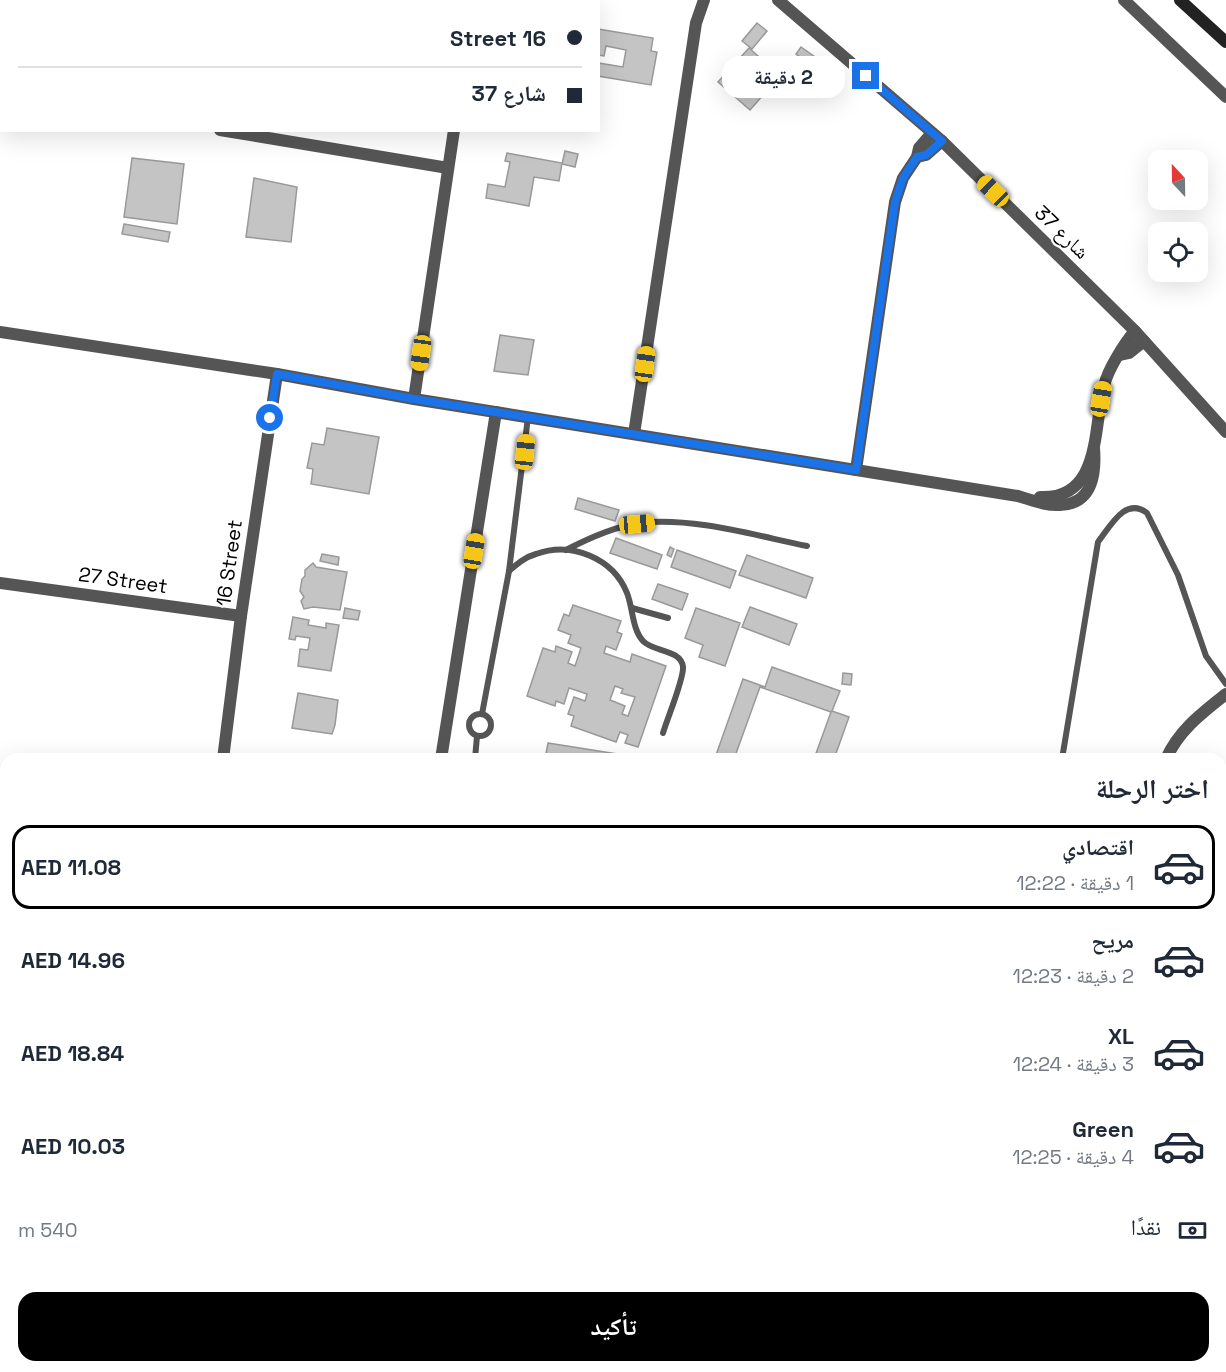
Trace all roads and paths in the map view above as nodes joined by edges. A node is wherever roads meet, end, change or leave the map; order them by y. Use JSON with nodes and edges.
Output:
{"nodes":[{"id":1,"x":704,"y":0,"type":"edge"},
{"id":2,"x":778,"y":0,"type":"edge"},
{"id":3,"x":1124,"y":0,"type":"edge"},
{"id":4,"x":1180,"y":0,"type":"edge"},
{"id":5,"x":1226,"y":42,"type":"edge"},
{"id":6,"x":1226,"y":97,"type":"edge"},
{"id":7,"x":231,"y":132,"type":"edge"},
{"id":8,"x":454,"y":132,"type":"edge"},
{"id":9,"x":937,"y":137,"type":"junction"},
{"id":10,"x":448,"y":168,"type":"junction"},
{"id":11,"x":1135,"y":331,"type":"junction"},
{"id":12,"x":0,"y":332,"type":"edge"},
{"id":13,"x":1144,"y":340,"type":"junction"},
{"id":14,"x":1120,"y":355,"type":"junction"},
{"id":15,"x":277,"y":374,"type":"junction"},
{"id":16,"x":414,"y":399,"type":"junction"},
{"id":17,"x":496,"y":412,"type":"junction"},
{"id":18,"x":528,"y":417,"type":"junction"},
{"id":19,"x":1226,"y":432,"type":"edge"},
{"id":20,"x":634,"y":434,"type":"junction"},
{"id":21,"x":856,"y":470,"type":"junction"},
{"id":22,"x":807,"y":546,"type":"dead end"},
{"id":23,"x":566,"y":550,"type":"junction"},
{"id":24,"x":509,"y":571,"type":"junction"},
{"id":25,"x":0,"y":583,"type":"edge"},
{"id":26,"x":632,"y":608,"type":"junction"},
{"id":27,"x":241,"y":616,"type":"junction"},
{"id":28,"x":668,"y":618,"type":"dead end"},
{"id":29,"x":1226,"y":684,"type":"edge"},
{"id":30,"x":1226,"y":694,"type":"edge"},
{"id":31,"x":482,"y":714,"type":"junction"},
{"id":32,"x":663,"y":733,"type":"dead end"},
{"id":33,"x":477,"y":736,"type":"junction"},
{"id":34,"x":225,"y":753,"type":"edge"},
{"id":35,"x":442,"y":753,"type":"edge"},
{"id":36,"x":476,"y":753,"type":"edge"},
{"id":37,"x":1063,"y":753,"type":"edge"},
{"id":38,"x":1169,"y":753,"type":"edge"}],
"edges":[{"from":1,"to":20,"type":"street"},
{"from":2,"to":9,"type":"street","name":"شارع 37"},
{"from":3,"to":6,"type":"street"},
{"from":4,"to":5,"type":"main road"},
{"from":7,"to":10,"type":"street"},
{"from":8,"to":10,"type":"street"},
{"from":9,"to":11,"type":"street","name":"شارع 37"},
{"from":9,"to":21,"type":"street"},
{"from":10,"to":16,"type":"street"},
{"from":11,"to":13,"type":"street","name":"شارع 37"},
{"from":11,"to":14,"type":"street"},
{"from":12,"to":15,"type":"street"},
{"from":13,"to":14,"type":"street"},
{"from":13,"to":19,"type":"street","name":"شارع 37"},
{"from":14,"to":21,"type":"street"},
{"from":15,"to":16,"type":"street"},
{"from":15,"to":27,"type":"street","name":"16 Street"},
{"from":16,"to":17,"type":"street"},
{"from":17,"to":18,"type":"street"},
{"from":17,"to":35,"type":"street"},
{"from":18,"to":20,"type":"street"},
{"from":18,"to":24,"type":"lane"},
{"from":20,"to":21,"type":"street"},
{"from":22,"to":23,"type":"lane"},
{"from":23,"to":24,"type":"lane"},
{"from":23,"to":26,"type":"lane"},
{"from":24,"to":31,"type":"lane"},
{"from":25,"to":27,"type":"street","name":"27 Street"},
{"from":26,"to":28,"type":"lane"},
{"from":26,"to":32,"type":"lane"},
{"from":27,"to":34,"type":"street","name":"16 Street"},
{"from":29,"to":37,"type":"lane"},
{"from":30,"to":38,"type":"street"},
{"from":31,"to":33,"type":"lane"},
{"from":31,"to":33,"type":"lane"},
{"from":33,"to":36,"type":"lane"}]}
